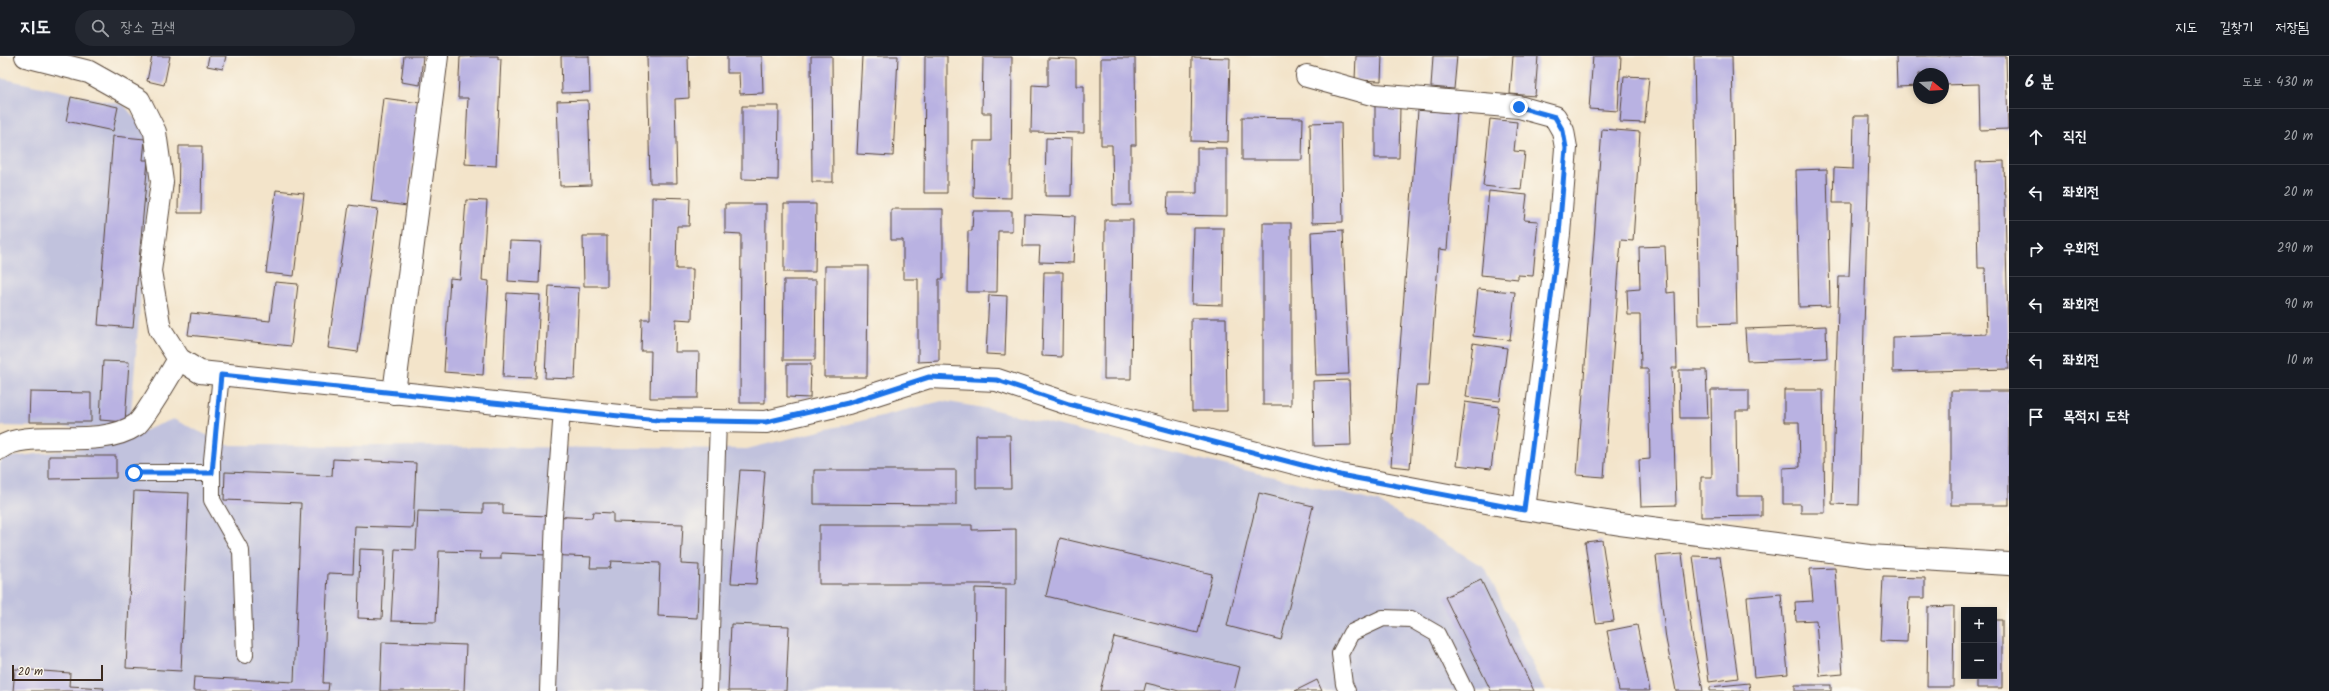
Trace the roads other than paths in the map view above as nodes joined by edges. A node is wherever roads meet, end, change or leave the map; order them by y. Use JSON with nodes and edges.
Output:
{"nodes":[{"id":1,"x":26,"y":56,"type":"edge"},
{"id":2,"x":437,"y":56,"type":"edge"},
{"id":3,"x":49,"y":59,"type":"edge"},
{"id":4,"x":1307,"y":76,"type":"dead end"},
{"id":5,"x":179,"y":359,"type":"junction"},
{"id":6,"x":221,"y":375,"type":"junction"},
{"id":7,"x":394,"y":393,"type":"junction"},
{"id":8,"x":562,"y":410,"type":"junction"},
{"id":9,"x":718,"y":421,"type":"junction"},
{"id":10,"x":0,"y":448,"type":"edge"},
{"id":11,"x":134,"y":473,"type":"dead end"},
{"id":12,"x":212,"y":473,"type":"junction"},
{"id":13,"x":1524,"y":510,"type":"junction"},
{"id":14,"x":2009,"y":564,"type":"edge"},
{"id":15,"x":245,"y":655,"type":"dead end"},
{"id":16,"x":548,"y":691,"type":"edge"},
{"id":17,"x":709,"y":691,"type":"edge"},
{"id":18,"x":1347,"y":691,"type":"edge"},
{"id":19,"x":1464,"y":691,"type":"edge"}],
"edges":[{"from":1,"to":3,"type":"street"},
{"from":2,"to":7,"type":"street"},
{"from":3,"to":5,"type":"street"},
{"from":4,"to":13,"type":"street"},
{"from":5,"to":6,"type":"street"},
{"from":5,"to":10,"type":"street"},
{"from":6,"to":7,"type":"street"},
{"from":6,"to":12,"type":"lane"},
{"from":7,"to":8,"type":"street"},
{"from":8,"to":9,"type":"street"},
{"from":8,"to":16,"type":"lane"},
{"from":9,"to":13,"type":"street"},
{"from":9,"to":17,"type":"lane"},
{"from":11,"to":12,"type":"lane"},
{"from":12,"to":15,"type":"lane"},
{"from":13,"to":14,"type":"street"},
{"from":18,"to":19,"type":"lane"}]}
